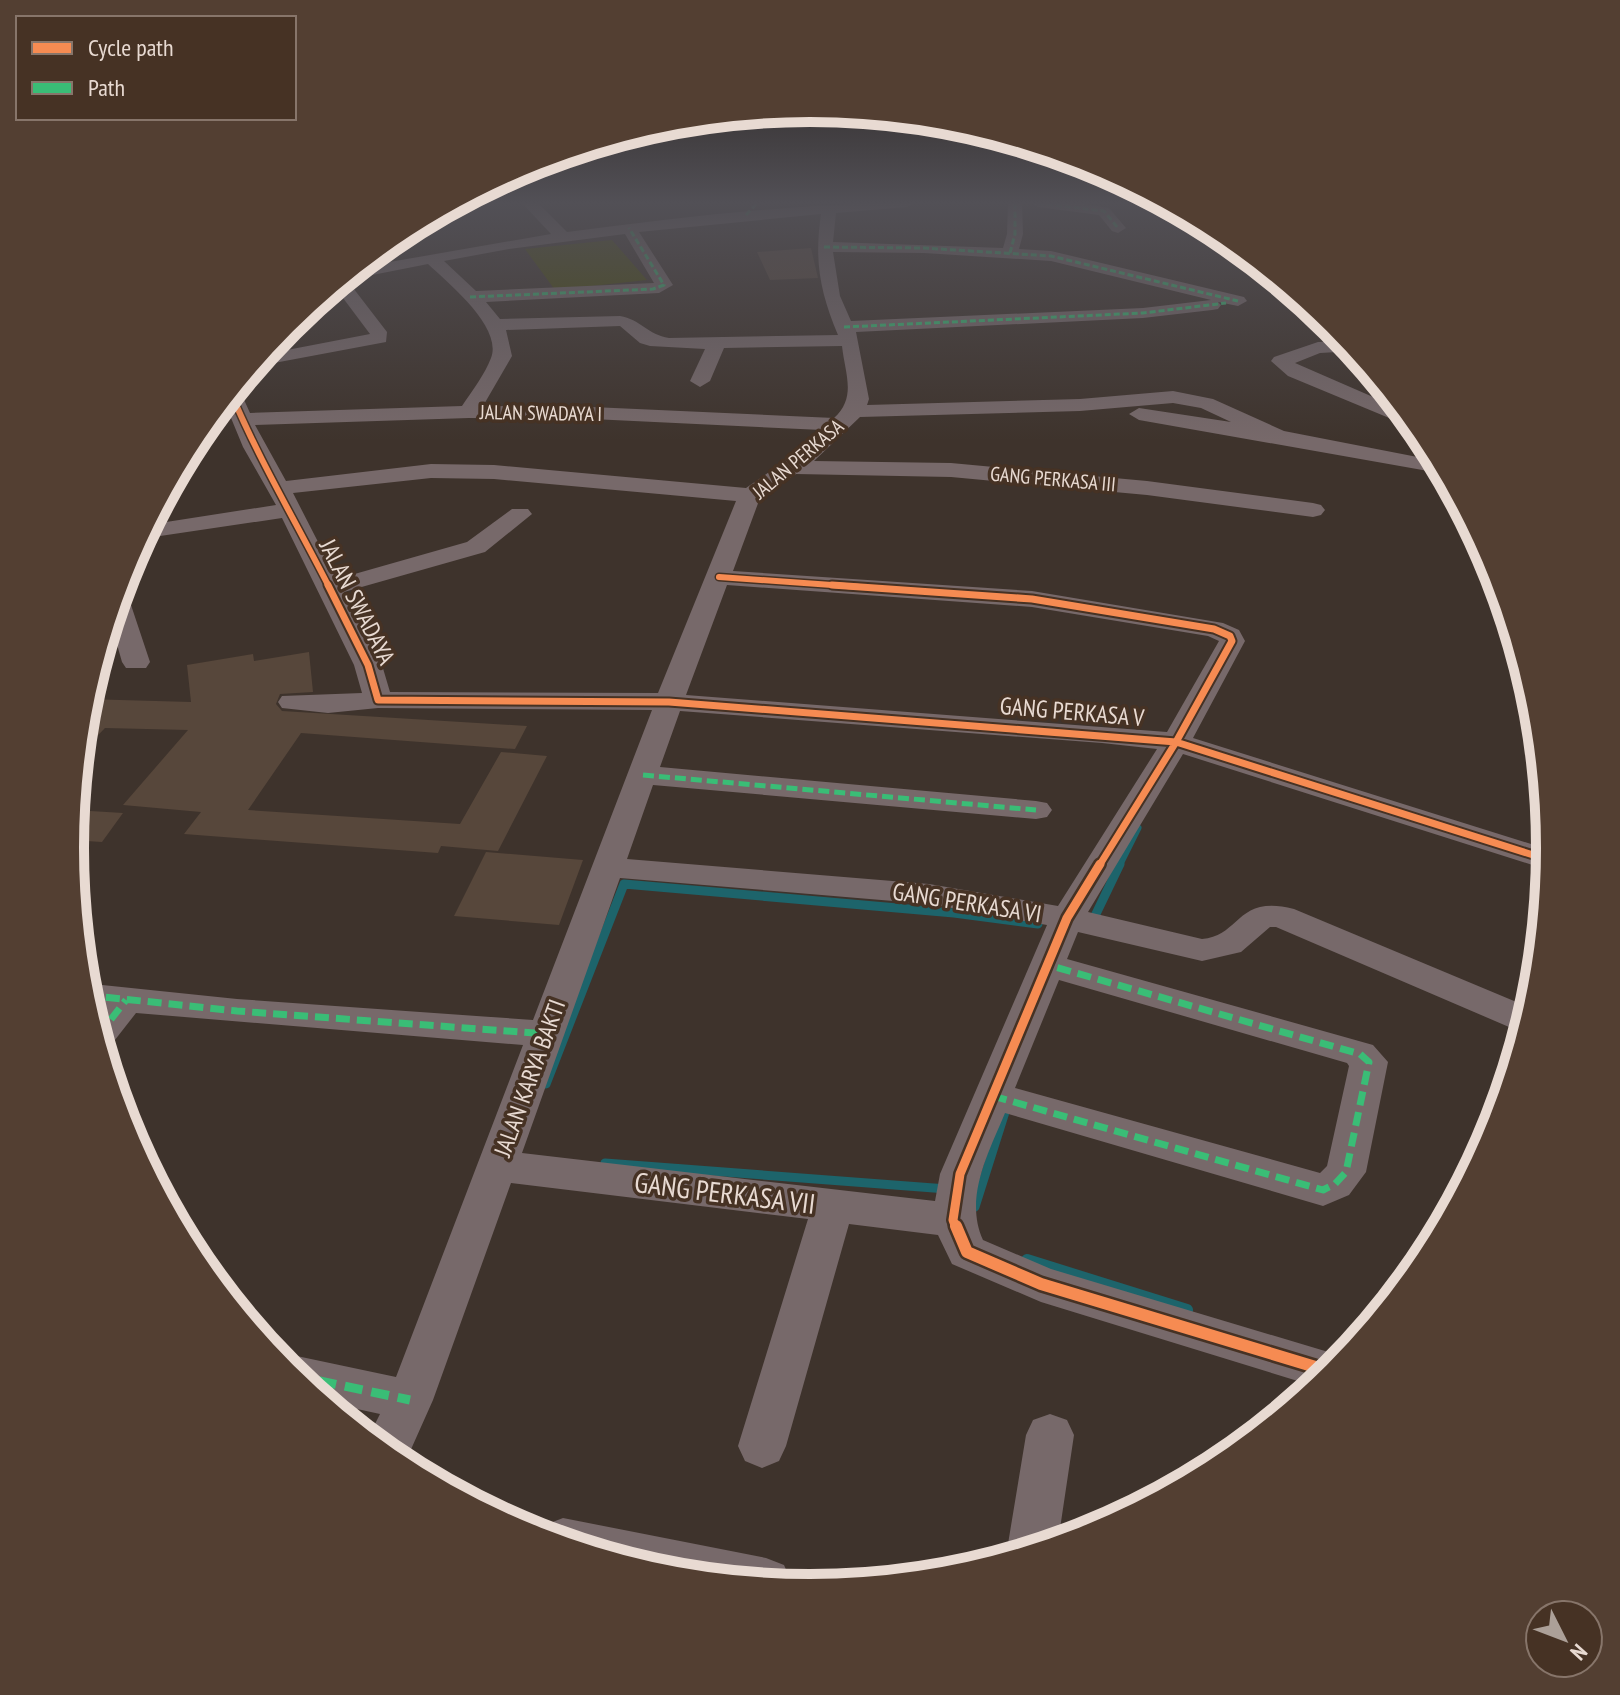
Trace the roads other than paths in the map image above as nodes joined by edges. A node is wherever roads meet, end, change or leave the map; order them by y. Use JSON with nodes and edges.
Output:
{"nodes":[{"id":1,"x":455,"y":282,"type":"edge"},
{"id":2,"x":664,"y":282,"type":"edge"},
{"id":3,"x":829,"y":282,"type":"edge"},
{"id":4,"x":1159,"y":282,"type":"edge"},
{"id":5,"x":346,"y":290,"type":"edge"},
{"id":6,"x":470,"y":297,"type":"junction"},
{"id":7,"x":496,"y":325,"type":"junction"},
{"id":8,"x":847,"y":333,"type":"junction"},
{"id":9,"x":707,"y":343,"type":"junction"},
{"id":10,"x":1335,"y":347,"type":"edge"},
{"id":11,"x":274,"y":358,"type":"edge"},
{"id":12,"x":700,"y":381,"type":"dead end"},
{"id":13,"x":236,"y":404,"type":"edge"},
{"id":14,"x":1390,"y":411,"type":"edge"},
{"id":15,"x":469,"y":412,"type":"junction"},
{"id":16,"x":847,"y":418,"type":"junction"},
{"id":17,"x":242,"y":419,"type":"junction"},
{"id":18,"x":1427,"y":465,"type":"edge"},
{"id":19,"x":791,"y":467,"type":"junction"},
{"id":20,"x":750,"y":495,"type":"junction"},
{"id":21,"x":284,"y":499,"type":"junction"},
{"id":22,"x":1313,"y":510,"type":"dead end"},
{"id":23,"x":520,"y":514,"type":"dead end"},
{"id":24,"x":157,"y":530,"type":"edge"},
{"id":25,"x":719,"y":577,"type":"junction"},
{"id":26,"x":328,"y":589,"type":"junction"},
{"id":27,"x":122,"y":618,"type":"edge"},
{"id":28,"x":136,"y":662,"type":"dead end"},
{"id":29,"x":378,"y":700,"type":"junction"},
{"id":30,"x":292,"y":702,"type":"dead end"},
{"id":31,"x":669,"y":702,"type":"junction"},
{"id":32,"x":1176,"y":742,"type":"junction"},
{"id":33,"x":643,"y":775,"type":"junction"},
{"id":34,"x":1036,"y":810,"type":"dead end"},
{"id":35,"x":1536,"y":856,"type":"edge"},
{"id":36,"x":608,"y":867,"type":"junction"},
{"id":37,"x":1067,"y":918,"type":"junction"},
{"id":38,"x":1048,"y":965,"type":"junction"},
{"id":39,"x":100,"y":997,"type":"edge"},
{"id":40,"x":126,"y":1000,"type":"junction"},
{"id":41,"x":1516,"y":1016,"type":"edge"},
{"id":42,"x":107,"y":1025,"type":"edge"},
{"id":43,"x":547,"y":1034,"type":"junction"},
{"id":44,"x":993,"y":1096,"type":"junction"},
{"id":45,"x":497,"y":1166,"type":"junction"},
{"id":46,"x":833,"y":1206,"type":"junction"},
{"id":47,"x":953,"y":1220,"type":"junction"},
{"id":48,"x":1316,"y":1367,"type":"edge"},
{"id":49,"x":318,"y":1380,"type":"edge"},
{"id":50,"x":410,"y":1400,"type":"junction"},
{"id":51,"x":1050,"y":1435,"type":"dead end"},
{"id":52,"x":392,"y":1440,"type":"edge"},
{"id":53,"x":762,"y":1446,"type":"dead end"},
{"id":54,"x":1034,"y":1538,"type":"edge"}],
"edges":[{"from":1,"to":6,"type":"street"},
{"from":2,"to":6,"type":"street"},
{"from":3,"to":8,"type":"street","name":"JALAN PERKASA"},
{"from":4,"to":8,"type":"street"},
{"from":5,"to":11,"type":"street"},
{"from":6,"to":7,"type":"street"},
{"from":7,"to":9,"type":"street"},
{"from":7,"to":15,"type":"street"},
{"from":8,"to":9,"type":"street"},
{"from":8,"to":16,"type":"street","name":"JALAN PERKASA"},
{"from":9,"to":12,"type":"street"},
{"from":10,"to":14,"type":"street"},
{"from":13,"to":17,"type":"street","name":"JALAN SWADAYA"},
{"from":15,"to":16,"type":"street","name":"JALAN SWADAYA I"},
{"from":15,"to":17,"type":"street","name":"JALAN SWADAYA I"},
{"from":16,"to":18,"type":"street","name":"JALAN SWADAYA I"},
{"from":16,"to":19,"type":"street","name":"JALAN PERKASA"},
{"from":17,"to":21,"type":"street","name":"JALAN SWADAYA"},
{"from":19,"to":20,"type":"street","name":"JALAN PERKASA"},
{"from":19,"to":22,"type":"street","name":"GANG PERKASA III"},
{"from":20,"to":21,"type":"street"},
{"from":20,"to":25,"type":"street","name":"JALAN PERKASA"},
{"from":21,"to":24,"type":"street"},
{"from":21,"to":26,"type":"street","name":"JALAN SWADAYA"},
{"from":23,"to":26,"type":"street"},
{"from":25,"to":31,"type":"street","name":"JALAN PERKASA"},
{"from":25,"to":32,"type":"street"},
{"from":26,"to":29,"type":"street","name":"JALAN SWADAYA"},
{"from":27,"to":28,"type":"street"},
{"from":29,"to":30,"type":"street"},
{"from":29,"to":31,"type":"street","name":"JALAN SWADAYA"},
{"from":31,"to":32,"type":"street","name":"GANG PERKASA V"},
{"from":31,"to":33,"type":"street","name":"JALAN KARYA BAKTI"},
{"from":32,"to":35,"type":"street","name":"GANG PERKASA V"},
{"from":32,"to":37,"type":"street"},
{"from":33,"to":34,"type":"street"},
{"from":33,"to":36,"type":"street","name":"JALAN KARYA BAKTI"},
{"from":36,"to":37,"type":"street","name":"GANG PERKASA VI"},
{"from":36,"to":43,"type":"street","name":"JALAN KARYA BAKTI"},
{"from":37,"to":38,"type":"street"},
{"from":37,"to":41,"type":"street","name":"GANG PERKASA VI"},
{"from":38,"to":44,"type":"street"},
{"from":38,"to":44,"type":"street"},
{"from":39,"to":40,"type":"street"},
{"from":40,"to":42,"type":"street"},
{"from":40,"to":43,"type":"street"},
{"from":43,"to":45,"type":"street","name":"JALAN KARYA BAKTI"},
{"from":44,"to":47,"type":"street"},
{"from":45,"to":46,"type":"street","name":"GANG PERKASA VII"},
{"from":45,"to":50,"type":"street","name":"JALAN KARYA BAKTI"},
{"from":46,"to":47,"type":"street","name":"GANG PERKASA VII"},
{"from":46,"to":53,"type":"street"},
{"from":47,"to":48,"type":"street"},
{"from":49,"to":50,"type":"street"},
{"from":50,"to":52,"type":"street","name":"JALAN KARYA BAKTI"},
{"from":51,"to":54,"type":"street"}]}
